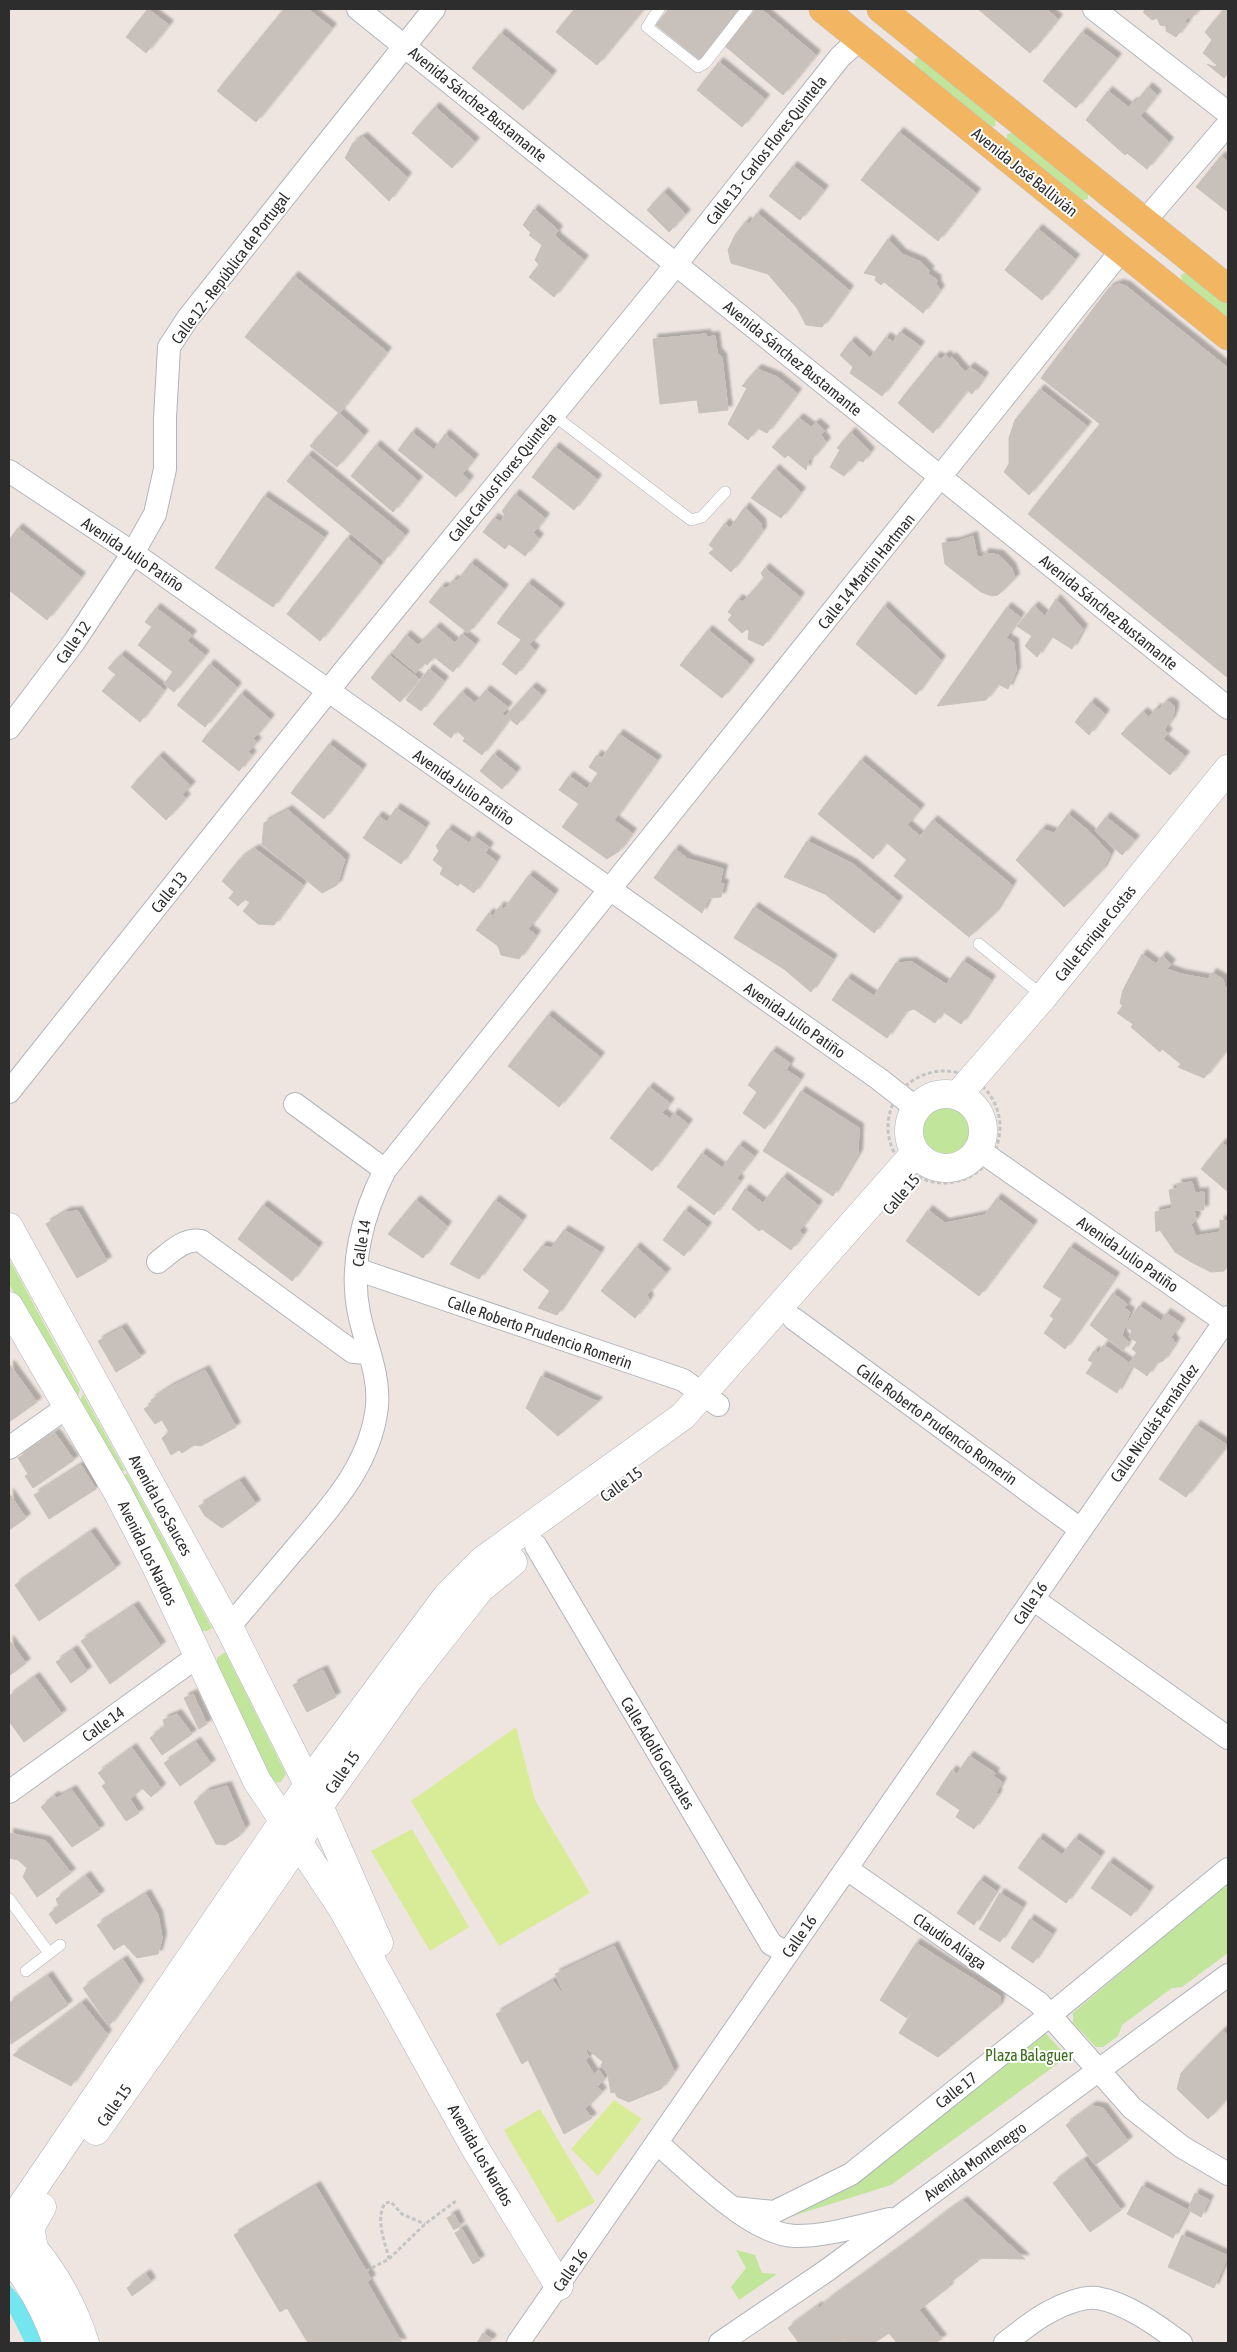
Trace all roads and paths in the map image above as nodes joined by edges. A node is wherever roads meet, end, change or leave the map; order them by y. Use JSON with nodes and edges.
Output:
{"nodes":[{"id":1,"x":358,"y":9,"type":"edge"},
{"id":2,"x":434,"y":9,"type":"edge"},
{"id":3,"x":659,"y":9,"type":"edge"},
{"id":4,"x":747,"y":9,"type":"edge"},
{"id":5,"x":823,"y":9,"type":"edge"},
{"id":6,"x":1094,"y":9,"type":"edge"},
{"id":7,"x":887,"y":10,"type":"edge"},
{"id":8,"x":860,"y":39,"type":"junction"},
{"id":9,"x":405,"y":46,"type":"junction"},
{"id":10,"x":1228,"y":112,"type":"edge"},
{"id":11,"x":1228,"y":124,"type":"edge"},
{"id":12,"x":1144,"y":222,"type":"junction"},
{"id":13,"x":1121,"y":251,"type":"junction"},
{"id":14,"x":676,"y":264,"type":"junction"},
{"id":15,"x":1228,"y":289,"type":"edge"},
{"id":16,"x":1228,"y":336,"type":"edge"},
{"id":17,"x":552,"y":414,"type":"junction"},
{"id":18,"x":9,"y":471,"type":"edge"},
{"id":19,"x":941,"y":476,"type":"junction"},
{"id":20,"x":725,"y":492,"type":"dead end"},
{"id":21,"x":133,"y":553,"type":"junction"},
{"id":22,"x":329,"y":691,"type":"junction"},
{"id":23,"x":1228,"y":708,"type":"edge"},
{"id":24,"x":9,"y":728,"type":"edge"},
{"id":25,"x":1228,"y":769,"type":"edge"},
{"id":26,"x":1228,"y":796,"type":"edge"},
{"id":27,"x":610,"y":890,"type":"junction"},
{"id":28,"x":979,"y":944,"type":"dead end"},
{"id":29,"x":1048,"y":1001,"type":"junction"},
{"id":30,"x":971,"y":1091,"type":"junction"},
{"id":31,"x":9,"y":1092,"type":"edge"},
{"id":32,"x":908,"y":1101,"type":"junction"},
{"id":33,"x":295,"y":1104,"type":"dead end"},
{"id":34,"x":985,"y":1154,"type":"junction"},
{"id":35,"x":916,"y":1165,"type":"junction"},
{"id":36,"x":385,"y":1170,"type":"junction"},
{"id":37,"x":9,"y":1227,"type":"edge"},
{"id":38,"x":158,"y":1262,"type":"dead end"},
{"id":39,"x":356,"y":1269,"type":"junction"},
{"id":40,"x":9,"y":1306,"type":"edge"},
{"id":41,"x":794,"y":1318,"type":"junction"},
{"id":42,"x":1227,"y":1321,"type":"edge"},
{"id":43,"x":369,"y":1352,"type":"junction"},
{"id":44,"x":711,"y":1400,"type":"junction"},
{"id":45,"x":67,"y":1407,"type":"junction"},
{"id":46,"x":9,"y":1448,"type":"edge"},
{"id":47,"x":1080,"y":1529,"type":"junction"},
{"id":48,"x":531,"y":1538,"type":"junction"},
{"id":49,"x":1033,"y":1599,"type":"junction"},
{"id":50,"x":229,"y":1627,"type":"junction"},
{"id":51,"x":198,"y":1656,"type":"junction"},
{"id":52,"x":1228,"y":1738,"type":"edge"},
{"id":53,"x":11,"y":1786,"type":"edge"},
{"id":54,"x":313,"y":1796,"type":"junction"},
{"id":55,"x":291,"y":1833,"type":"junction"},
{"id":56,"x":847,"y":1869,"type":"junction"},
{"id":57,"x":1228,"y":1869,"type":"edge"},
{"id":58,"x":9,"y":1899,"type":"edge"},
{"id":59,"x":60,"y":1945,"type":"dead end"},
{"id":60,"x":49,"y":1953,"type":"junction"},
{"id":61,"x":787,"y":1953,"type":"junction"},
{"id":62,"x":26,"y":1970,"type":"dead end"},
{"id":63,"x":1228,"y":1975,"type":"edge"},
{"id":64,"x":1050,"y":2015,"type":"junction"},
{"id":65,"x":408,"y":2022,"type":"junction"},
{"id":66,"x":1100,"y":2070,"type":"junction"},
{"id":67,"x":657,"y":2143,"type":"junction"},
{"id":68,"x":1228,"y":2174,"type":"edge"},
{"id":69,"x":456,"y":2201,"type":"dead end"},
{"id":70,"x":734,"y":2208,"type":"junction"},
{"id":71,"x":896,"y":2218,"type":"junction"},
{"id":72,"x":11,"y":2224,"type":"edge"},
{"id":73,"x":425,"y":2224,"type":"junction"},
{"id":74,"x":18,"y":2254,"type":"edge"},
{"id":75,"x":389,"y":2259,"type":"junction"},
{"id":76,"x":366,"y":2271,"type":"dead end"},
{"id":77,"x":559,"y":2286,"type":"junction"},
{"id":78,"x":57,"y":2343,"type":"edge"},
{"id":79,"x":85,"y":2343,"type":"edge"},
{"id":80,"x":518,"y":2343,"type":"edge"},
{"id":81,"x":720,"y":2343,"type":"edge"},
{"id":82,"x":1005,"y":2343,"type":"edge"},
{"id":83,"x":1181,"y":2343,"type":"edge"}],
"edges":[{"from":1,"to":9,"type":"street","name":"Avenida Sánchez Bustamante"},
{"from":2,"to":9,"type":"street","name":"Calle 12 - República de Portugal"},
{"from":3,"to":4,"type":"lane"},
{"from":5,"to":8,"type":"main road","name":"Avenida José Ballivián"},
{"from":6,"to":10,"type":"street"},
{"from":7,"to":8,"type":"main road"},
{"from":7,"to":12,"type":"main road"},
{"from":8,"to":13,"type":"main road","name":"Avenida José Ballivián"},
{"from":8,"to":14,"type":"street","name":"Calle 13 - Carlos Flores Quintela"},
{"from":9,"to":14,"type":"street","name":"Avenida Sánchez Bustamante"},
{"from":9,"to":21,"type":"street","name":"Calle 12 - República de Portugal"},
{"from":11,"to":12,"type":"street"},
{"from":12,"to":15,"type":"main road"},
{"from":13,"to":16,"type":"main road","name":"Avenida José Ballivián"},
{"from":13,"to":19,"type":"street","name":"Calle 14 Martin Hartman"},
{"from":14,"to":17,"type":"street","name":"Calle Carlos Flores Quintela"},
{"from":14,"to":19,"type":"street","name":"Avenida Sánchez Bustamante"},
{"from":17,"to":20,"type":"lane"},
{"from":17,"to":22,"type":"street","name":"Calle Carlos Flores Quintela"},
{"from":18,"to":21,"type":"street","name":"Avenida Julio Patiño"},
{"from":19,"to":23,"type":"street","name":"Avenida Sánchez Bustamante"},
{"from":19,"to":27,"type":"street","name":"Calle 14 Martin Hartman"},
{"from":21,"to":22,"type":"street","name":"Avenida Julio Patiño"},
{"from":21,"to":24,"type":"street","name":"Calle 12"},
{"from":22,"to":27,"type":"street","name":"Avenida Julio Patiño"},
{"from":22,"to":31,"type":"street","name":"Calle 13"},
{"from":25,"to":29,"type":"street","name":"Calle Enrique Costas"},
{"from":26,"to":29,"type":"street","name":"Calle Enrique Costas"},
{"from":27,"to":32,"type":"street","name":"Avenida Julio Patiño"},
{"from":27,"to":36,"type":"street","name":"Calle 14"},
{"from":28,"to":29,"type":"lane"},
{"from":29,"to":30,"type":"street","name":"Calle Enrique Costas"},
{"from":30,"to":32,"type":"street"},
{"from":30,"to":32,"type":"path"},
{"from":30,"to":34,"type":"street"},
{"from":30,"to":34,"type":"path"},
{"from":32,"to":35,"type":"street"},
{"from":32,"to":35,"type":"path"},
{"from":33,"to":36,"type":"street"},
{"from":34,"to":35,"type":"street"},
{"from":34,"to":35,"type":"path"},
{"from":34,"to":42,"type":"street","name":"Avenida Julio Patiño"},
{"from":35,"to":41,"type":"street","name":"Calle 15"},
{"from":35,"to":44,"type":"street","name":"Calle 15"},
{"from":36,"to":39,"type":"street","name":"Calle 14"},
{"from":37,"to":50,"type":"street","name":"Avenida Los Sauces"},
{"from":38,"to":43,"type":"street"},
{"from":39,"to":43,"type":"street","name":"Calle 14"},
{"from":39,"to":44,"type":"street","name":"Calle Roberto Prudencio Romerin"},
{"from":40,"to":45,"type":"street","name":"Avenida Los Nardos"},
{"from":41,"to":44,"type":"street","name":"Calle 15"},
{"from":41,"to":47,"type":"street","name":"Calle Roberto Prudencio Romerin"},
{"from":42,"to":47,"type":"street","name":"Calle Nicolás Fernández"},
{"from":43,"to":50,"type":"street","name":"Calle 14"},
{"from":44,"to":48,"type":"street","name":"Calle 15"},
{"from":45,"to":46,"type":"street"},
{"from":45,"to":51,"type":"street","name":"Avenida Los Nardos"},
{"from":47,"to":49,"type":"street","name":"Calle 16"},
{"from":48,"to":54,"type":"street","name":"Calle 15"},
{"from":48,"to":61,"type":"street","name":"Calle Adolfo Gonzales"},
{"from":49,"to":52,"type":"street"},
{"from":49,"to":56,"type":"street","name":"Calle 16"},
{"from":50,"to":51,"type":"street"},
{"from":50,"to":54,"type":"street","name":"Avenida Los Sauces"},
{"from":51,"to":53,"type":"street","name":"Calle 14"},
{"from":51,"to":55,"type":"street","name":"Avenida Los Nardos"},
{"from":54,"to":55,"type":"street","name":"Calle 15"},
{"from":54,"to":65,"type":"street","name":"Avenida Los Nardos"},
{"from":55,"to":65,"type":"street","name":"Avenida Los Nardos"},
{"from":55,"to":72,"type":"street","name":"Calle 15"},
{"from":55,"to":74,"type":"street","name":"Calle 15"},
{"from":56,"to":61,"type":"street","name":"Calle 16"},
{"from":56,"to":64,"type":"street","name":"Claudio Aliaga"},
{"from":57,"to":64,"type":"street","name":"Calle 17"},
{"from":58,"to":60,"type":"lane"},
{"from":59,"to":60,"type":"lane"},
{"from":60,"to":62,"type":"lane"},
{"from":61,"to":67,"type":"street","name":"Calle 16"},
{"from":63,"to":66,"type":"street","name":"Avenida Montenegro"},
{"from":64,"to":66,"type":"street","name":"Claudio Aliaga"},
{"from":64,"to":70,"type":"street","name":"Calle 17"},
{"from":65,"to":77,"type":"street","name":"Avenida Los Nardos"},
{"from":66,"to":68,"type":"street","name":"Claudio Aliaga"},
{"from":66,"to":71,"type":"street","name":"Avenida Montenegro"},
{"from":67,"to":70,"type":"street"},
{"from":67,"to":77,"type":"street","name":"Calle 16"},
{"from":69,"to":73,"type":"path"},
{"from":70,"to":71,"type":"street"},
{"from":71,"to":81,"type":"street","name":"Avenida Montenegro"},
{"from":72,"to":74,"type":"street"},
{"from":73,"to":75,"type":"path"},
{"from":73,"to":75,"type":"path"},
{"from":74,"to":78,"type":"street"},
{"from":74,"to":79,"type":"street"},
{"from":75,"to":76,"type":"path"},
{"from":77,"to":80,"type":"street","name":"Calle 16"},
{"from":82,"to":83,"type":"street"}]}
